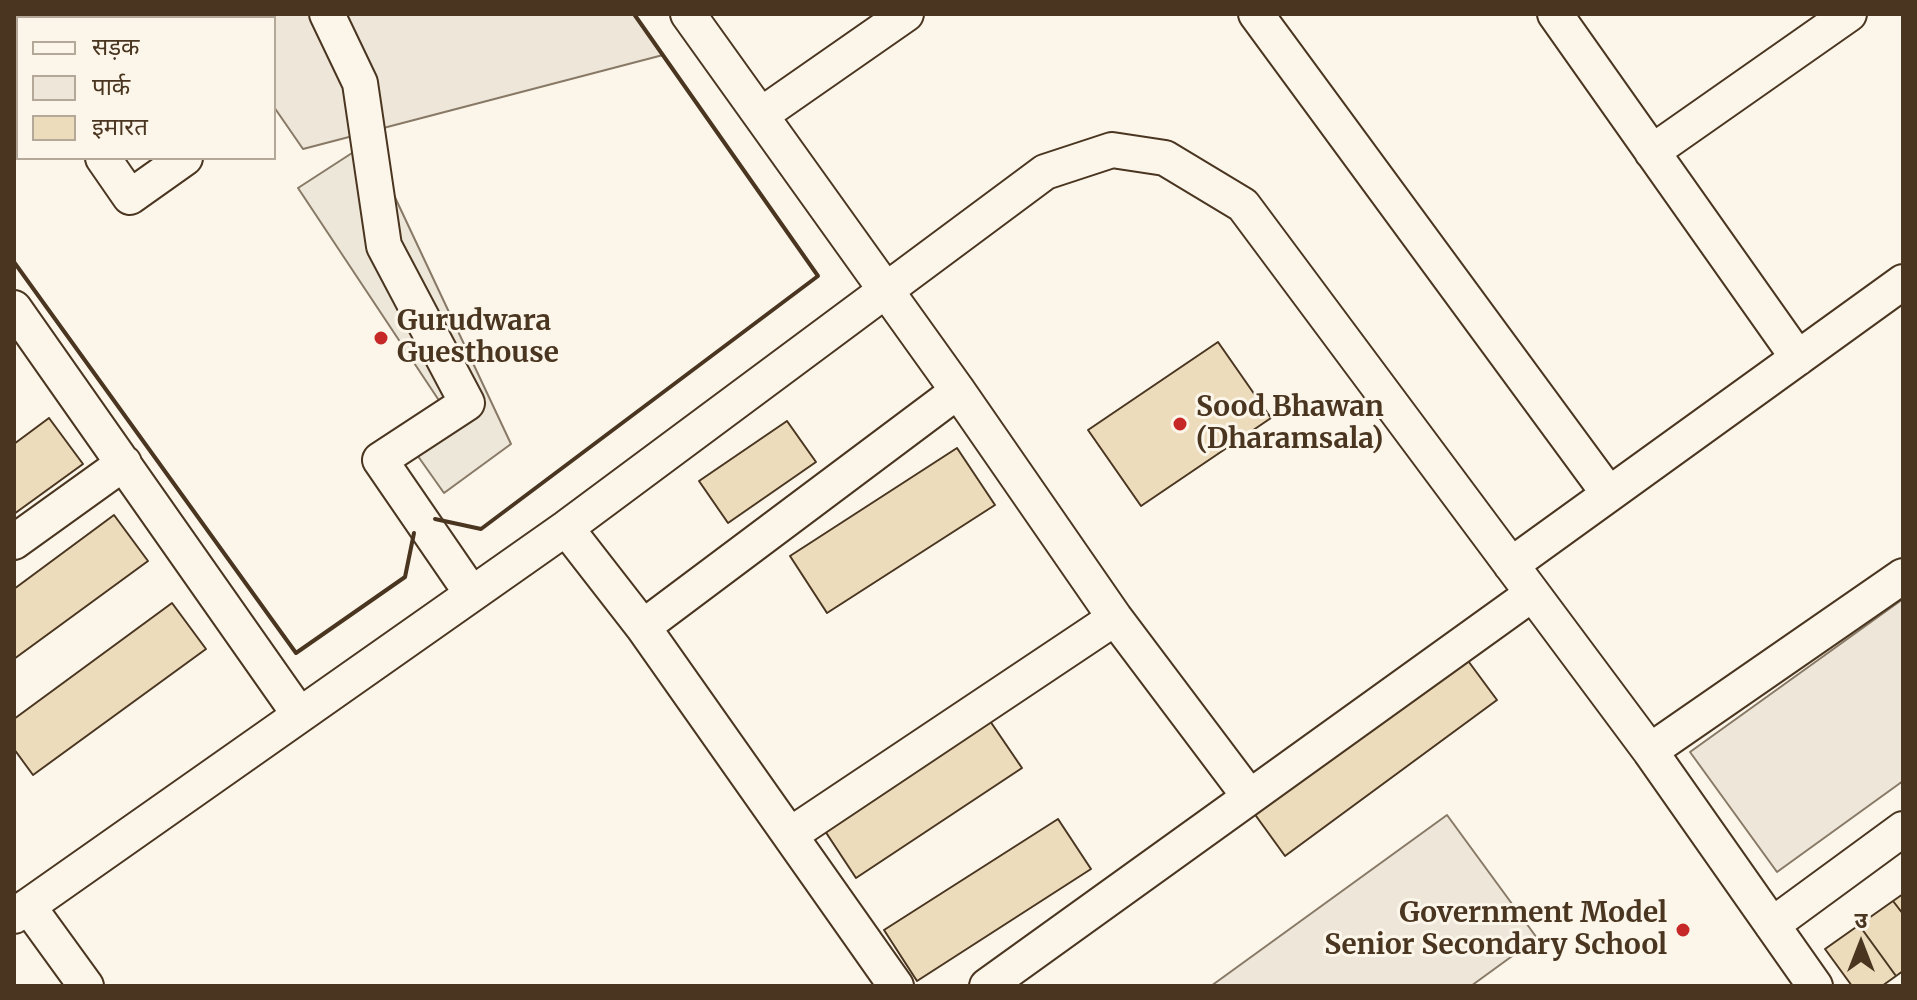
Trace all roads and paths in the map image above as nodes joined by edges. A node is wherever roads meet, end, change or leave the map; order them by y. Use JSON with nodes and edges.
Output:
{"nodes":[{"id":1,"x":327,"y":14,"type":"edge"},
{"id":2,"x":688,"y":14,"type":"edge"},
{"id":3,"x":906,"y":14,"type":"edge"},
{"id":4,"x":1256,"y":14,"type":"edge"},
{"id":5,"x":1555,"y":14,"type":"edge"},
{"id":6,"x":1849,"y":14,"type":"edge"},
{"id":7,"x":761,"y":115,"type":"junction"},
{"id":8,"x":1652,"y":152,"type":"junction"},
{"id":9,"x":104,"y":160,"type":"edge"},
{"id":10,"x":182,"y":160,"type":"edge"},
{"id":11,"x":1903,"y":282,"type":"edge"},
{"id":12,"x":886,"y":291,"type":"junction"},
{"id":13,"x":14,"y":308,"type":"edge"},
{"id":14,"x":1798,"y":358,"type":"junction"},
{"id":15,"x":958,"y":391,"type":"junction"},
{"id":16,"x":124,"y":463,"type":"junction"},
{"id":17,"x":1609,"y":494,"type":"junction"},
{"id":18,"x":566,"y":528,"type":"junction"},
{"id":19,"x":14,"y":542,"type":"edge"},
{"id":20,"x":1511,"y":565,"type":"junction"},
{"id":21,"x":1903,"y":576,"type":"edge"},
{"id":22,"x":472,"y":594,"type":"junction"},
{"id":23,"x":1532,"y":594,"type":"junction"},
{"id":24,"x":1115,"y":618,"type":"junction"},
{"id":25,"x":643,"y":627,"type":"junction"},
{"id":26,"x":299,"y":714,"type":"junction"},
{"id":27,"x":1650,"y":751,"type":"junction"},
{"id":28,"x":1249,"y":796,"type":"junction"},
{"id":29,"x":1903,"y":829,"type":"edge"},
{"id":30,"x":790,"y":835,"type":"junction"},
{"id":31,"x":21,"y":911,"type":"edge"},
{"id":32,"x":1772,"y":925,"type":"junction"},
{"id":33,"x":86,"y":986,"type":"edge"},
{"id":34,"x":896,"y":986,"type":"edge"},
{"id":35,"x":987,"y":986,"type":"edge"},
{"id":36,"x":1815,"y":986,"type":"edge"}],
"edges":[{"from":1,"to":22,"type":"street"},
{"from":2,"to":7,"type":"street"},
{"from":3,"to":7,"type":"street"},
{"from":4,"to":17,"type":"street"},
{"from":5,"to":8,"type":"street"},
{"from":6,"to":8,"type":"street"},
{"from":7,"to":12,"type":"street"},
{"from":8,"to":14,"type":"street"},
{"from":9,"to":10,"type":"street"},
{"from":11,"to":14,"type":"street"},
{"from":12,"to":15,"type":"street"},
{"from":12,"to":18,"type":"street"},
{"from":12,"to":20,"type":"street"},
{"from":13,"to":16,"type":"street"},
{"from":14,"to":17,"type":"street"},
{"from":15,"to":24,"type":"street"},
{"from":15,"to":25,"type":"street"},
{"from":16,"to":19,"type":"street"},
{"from":16,"to":26,"type":"street"},
{"from":17,"to":20,"type":"street"},
{"from":18,"to":22,"type":"street"},
{"from":18,"to":25,"type":"street"},
{"from":20,"to":23,"type":"street"},
{"from":21,"to":27,"type":"street"},
{"from":22,"to":26,"type":"street"},
{"from":23,"to":27,"type":"street"},
{"from":23,"to":28,"type":"street"},
{"from":24,"to":28,"type":"street"},
{"from":24,"to":30,"type":"street"},
{"from":25,"to":30,"type":"street"},
{"from":26,"to":31,"type":"street"},
{"from":27,"to":32,"type":"street"},
{"from":28,"to":35,"type":"street"},
{"from":29,"to":32,"type":"street"},
{"from":30,"to":34,"type":"street"},
{"from":31,"to":33,"type":"street"},
{"from":32,"to":36,"type":"street"}]}
